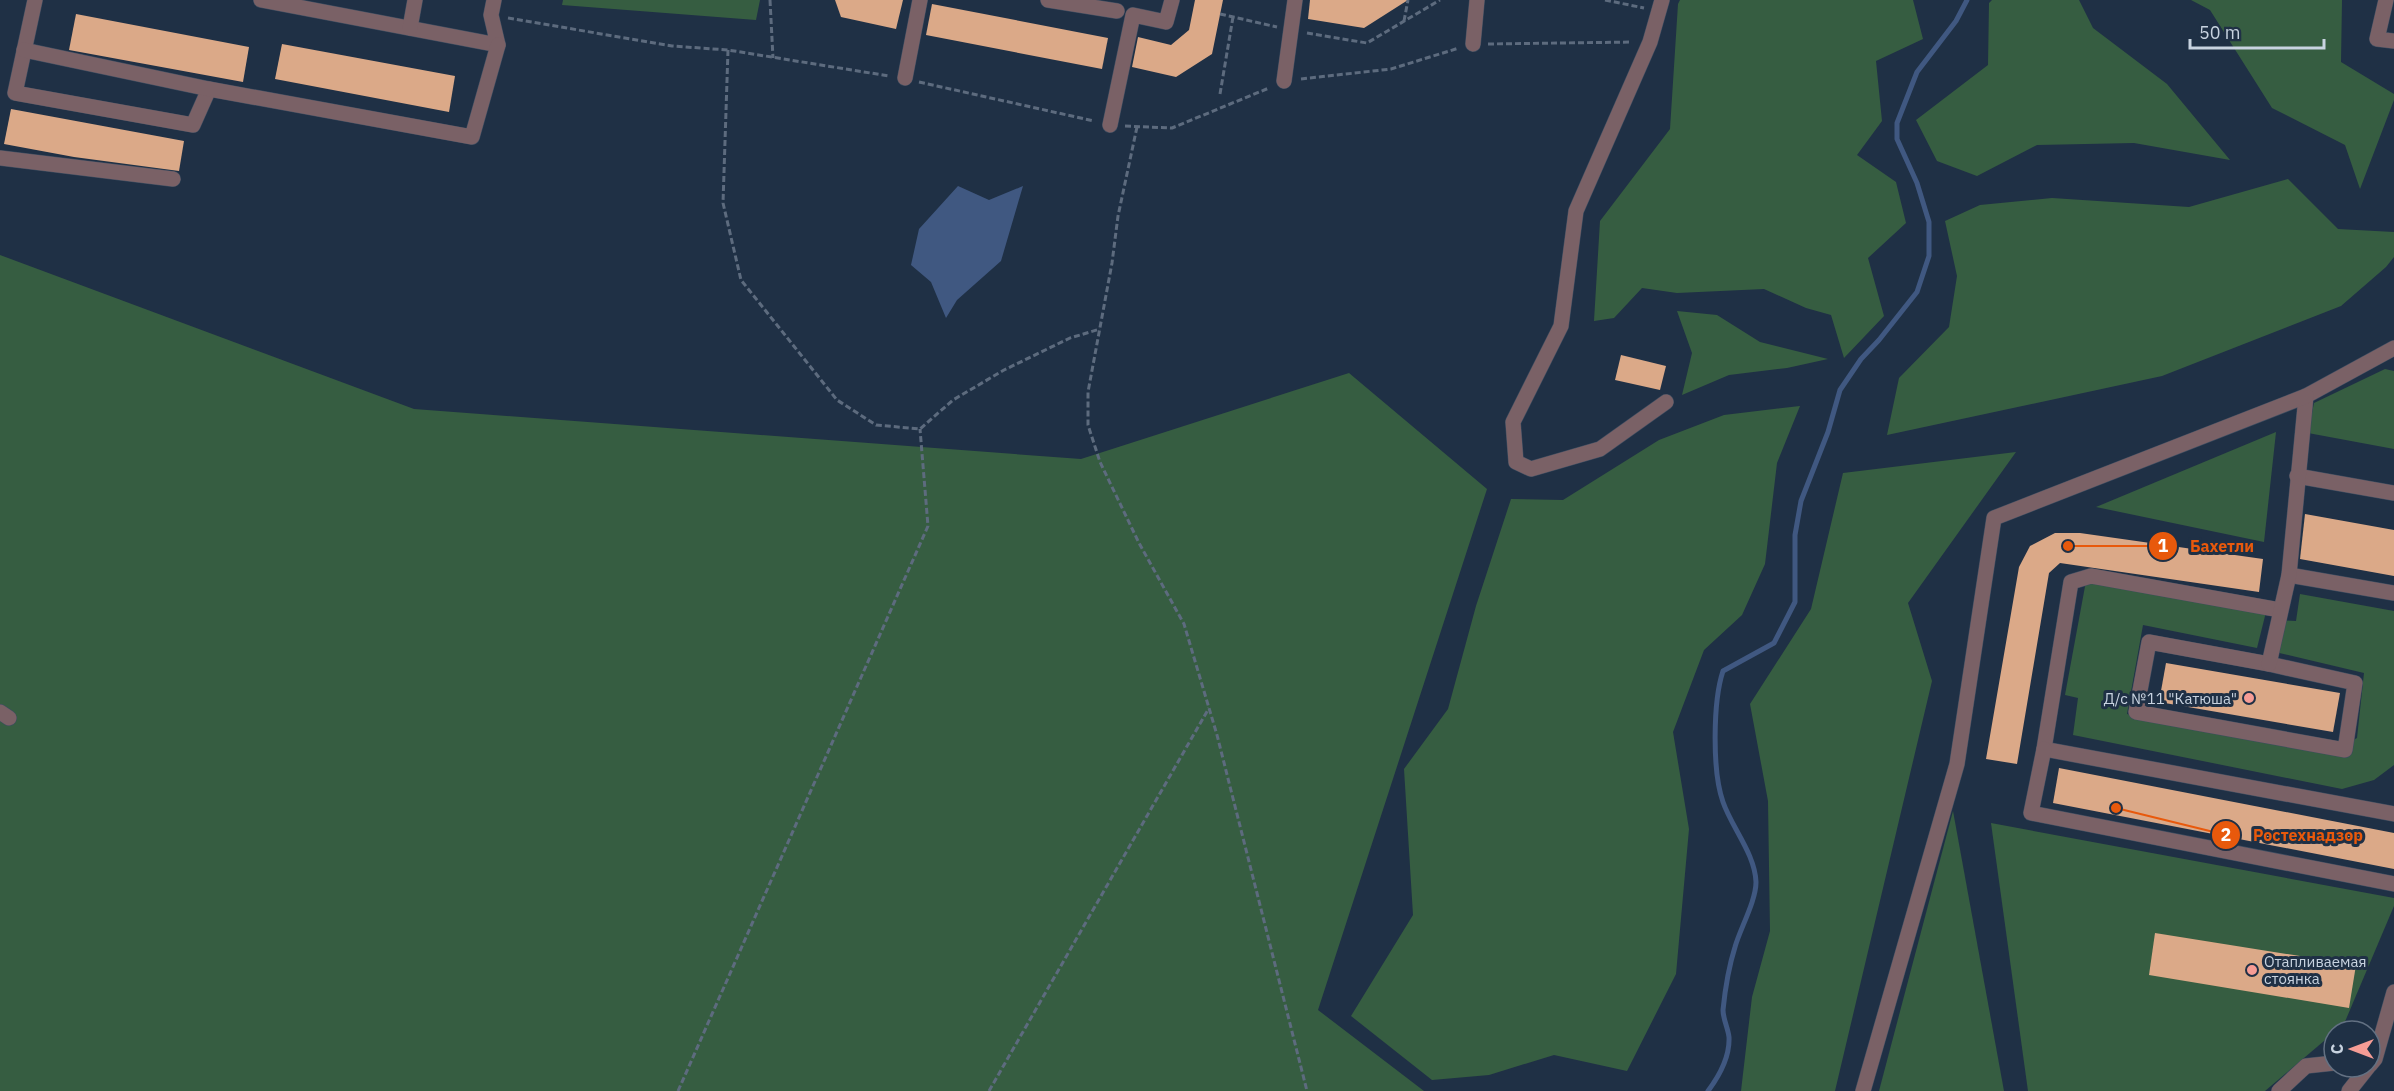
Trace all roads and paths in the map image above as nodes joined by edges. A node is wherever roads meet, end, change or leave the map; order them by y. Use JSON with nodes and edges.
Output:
{"nodes":[{"id":1,"x":35,"y":0,"type":"edge"},
{"id":2,"x":261,"y":0,"type":"edge"},
{"id":3,"x":415,"y":0,"type":"edge"},
{"id":4,"x":770,"y":0,"type":"edge"},
{"id":5,"x":920,"y":0,"type":"edge"},
{"id":6,"x":1048,"y":0,"type":"edge"},
{"id":7,"x":1172,"y":0,"type":"edge"},
{"id":8,"x":1295,"y":0,"type":"edge"},
{"id":9,"x":1408,"y":0,"type":"edge"},
{"id":10,"x":1440,"y":0,"type":"edge"},
{"id":11,"x":1477,"y":0,"type":"edge"},
{"id":12,"x":1605,"y":0,"type":"edge"},
{"id":13,"x":2386,"y":0,"type":"edge"},
{"id":14,"x":1661,"y":5,"type":"edge"},
{"id":15,"x":492,"y":8,"type":"edge"},
{"id":16,"x":1117,"y":12,"type":"dead end"},
{"id":17,"x":1220,"y":15,"type":"dead end"},
{"id":18,"x":1233,"y":17,"type":"junction"},
{"id":19,"x":1404,"y":21,"type":"junction"},
{"id":20,"x":410,"y":28,"type":"junction"},
{"id":21,"x":1290,"y":30,"type":"junction"},
{"id":22,"x":2394,"y":41,"type":"edge"},
{"id":23,"x":1650,"y":42,"type":"junction"},
{"id":24,"x":1473,"y":44,"type":"junction"},
{"id":25,"x":498,"y":45,"type":"junction"},
{"id":26,"x":24,"y":50,"type":"junction"},
{"id":27,"x":728,"y":50,"type":"junction"},
{"id":28,"x":773,"y":58,"type":"junction"},
{"id":29,"x":905,"y":78,"type":"junction"},
{"id":30,"x":1284,"y":81,"type":"junction"},
{"id":31,"x":209,"y":88,"type":"junction"},
{"id":32,"x":1220,"y":94,"type":"dead end"},
{"id":33,"x":1110,"y":124,"type":"junction"},
{"id":34,"x":1137,"y":127,"type":"junction"},
{"id":35,"x":0,"y":158,"type":"edge"},
{"id":36,"x":172,"y":179,"type":"dead end"},
{"id":37,"x":1100,"y":329,"type":"junction"},
{"id":38,"x":2394,"y":348,"type":"edge"},
{"id":39,"x":2306,"y":396,"type":"junction"},
{"id":40,"x":1666,"y":402,"type":"dead end"},
{"id":41,"x":920,"y":429,"type":"junction"},
{"id":42,"x":2297,"y":476,"type":"junction"},
{"id":43,"x":2394,"y":493,"type":"edge"},
{"id":44,"x":2289,"y":575,"type":"junction"},
{"id":45,"x":2394,"y":593,"type":"edge"},
{"id":46,"x":2280,"y":610,"type":"junction"},
{"id":47,"x":2269,"y":664,"type":"junction"},
{"id":48,"x":1209,"y":708,"type":"junction"},
{"id":49,"x":2044,"y":749,"type":"junction"},
{"id":50,"x":2394,"y":814,"type":"edge"},
{"id":51,"x":2394,"y":884,"type":"edge"},
{"id":52,"x":2394,"y":992,"type":"edge"},
{"id":53,"x":2389,"y":1026,"type":"edge"},
{"id":54,"x":2382,"y":1040,"type":"edge"},
{"id":55,"x":2322,"y":1064,"type":"edge"},
{"id":56,"x":2358,"y":1079,"type":"edge"},
{"id":57,"x":678,"y":1091,"type":"edge"},
{"id":58,"x":989,"y":1091,"type":"edge"},
{"id":59,"x":1307,"y":1091,"type":"edge"},
{"id":60,"x":1863,"y":1091,"type":"edge"},
{"id":61,"x":2279,"y":1091,"type":"edge"},
{"id":62,"x":2349,"y":1091,"type":"edge"}],
"edges":[{"from":1,"to":26,"type":"street"},
{"from":2,"to":20,"type":"street"},
{"from":3,"to":20,"type":"street"},
{"from":4,"to":28,"type":"path"},
{"from":5,"to":29,"type":"street"},
{"from":6,"to":16,"type":"street"},
{"from":7,"to":33,"type":"street"},
{"from":8,"to":21,"type":"street"},
{"from":9,"to":19,"type":"path"},
{"from":10,"to":19,"type":"path"},
{"from":11,"to":24,"type":"street"},
{"from":12,"to":14,"type":"path"},
{"from":13,"to":22,"type":"street"},
{"from":14,"to":23,"type":"street"},
{"from":15,"to":25,"type":"street"},
{"from":15,"to":27,"type":"path"},
{"from":17,"to":18,"type":"path"},
{"from":18,"to":21,"type":"path"},
{"from":18,"to":32,"type":"path"},
{"from":19,"to":21,"type":"path"},
{"from":20,"to":25,"type":"street"},
{"from":21,"to":30,"type":"street"},
{"from":23,"to":24,"type":"path"},
{"from":23,"to":40,"type":"street"},
{"from":24,"to":30,"type":"path"},
{"from":25,"to":31,"type":"street"},
{"from":26,"to":31,"type":"street"},
{"from":26,"to":31,"type":"street"},
{"from":27,"to":28,"type":"path"},
{"from":27,"to":41,"type":"path"},
{"from":28,"to":29,"type":"path"},
{"from":29,"to":33,"type":"path"},
{"from":30,"to":34,"type":"path"},
{"from":33,"to":34,"type":"path"},
{"from":34,"to":37,"type":"path"},
{"from":35,"to":36,"type":"street"},
{"from":37,"to":41,"type":"path"},
{"from":37,"to":48,"type":"path"},
{"from":38,"to":39,"type":"street"},
{"from":39,"to":42,"type":"street"},
{"from":39,"to":60,"type":"street"},
{"from":41,"to":57,"type":"path"},
{"from":42,"to":43,"type":"street"},
{"from":42,"to":44,"type":"street"},
{"from":44,"to":45,"type":"street"},
{"from":44,"to":46,"type":"street"},
{"from":46,"to":47,"type":"street"},
{"from":46,"to":49,"type":"street"},
{"from":47,"to":47,"type":"street"},
{"from":48,"to":58,"type":"path"},
{"from":48,"to":59,"type":"path"},
{"from":49,"to":50,"type":"street"},
{"from":49,"to":51,"type":"street"},
{"from":52,"to":53,"type":"street"},
{"from":53,"to":54,"type":"street"},
{"from":55,"to":61,"type":"street"},
{"from":56,"to":62,"type":"street"}]}
